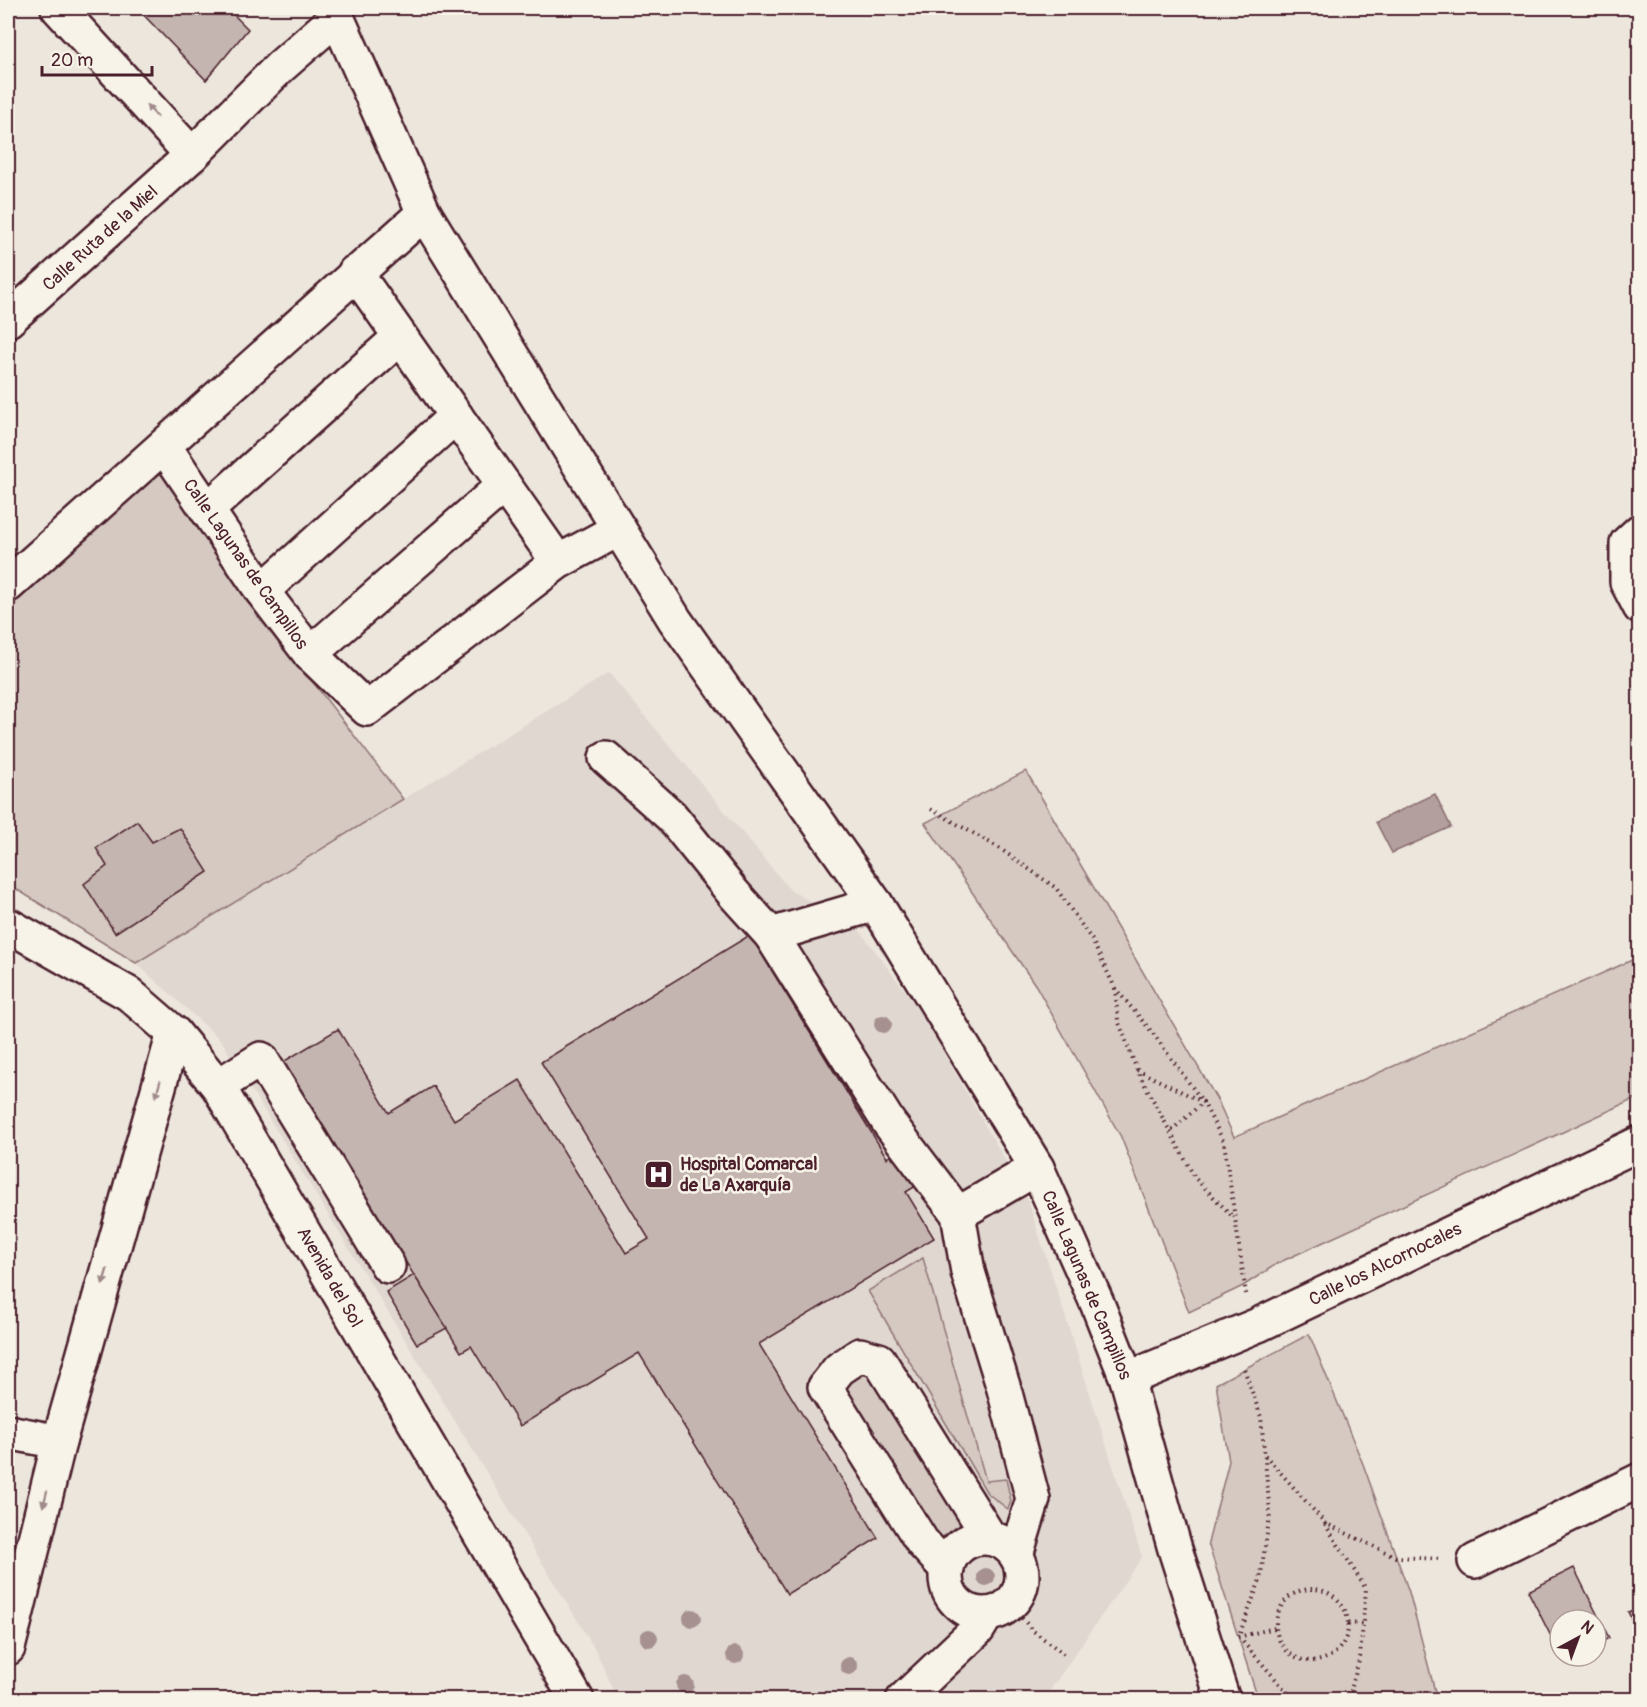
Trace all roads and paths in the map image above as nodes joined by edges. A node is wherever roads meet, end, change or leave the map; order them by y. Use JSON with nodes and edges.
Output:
{"nodes":[{"id":1,"x":58,"y":8,"type":"edge"},
{"id":2,"x":335,"y":12,"type":"edge"},
{"id":3,"x":192,"y":155,"type":"junction"},
{"id":4,"x":424,"y":213,"type":"junction"},
{"id":5,"x":355,"y":272,"type":"junction"},
{"id":6,"x":8,"y":321,"type":"edge"},
{"id":7,"x":400,"y":337,"type":"junction"},
{"id":8,"x":456,"y":416,"type":"junction"},
{"id":9,"x":164,"y":446,"type":"junction"},
{"id":10,"x":504,"y":485,"type":"junction"},
{"id":11,"x":207,"y":510,"type":"junction"},
{"id":12,"x":619,"y":530,"type":"junction"},
{"id":13,"x":1640,"y":531,"type":"edge"},
{"id":14,"x":558,"y":562,"type":"junction"},
{"id":15,"x":8,"y":585,"type":"edge"},
{"id":16,"x":262,"y":591,"type":"junction"},
{"id":17,"x":1640,"y":607,"type":"edge"},
{"id":18,"x":310,"y":654,"type":"junction"},
{"id":19,"x":606,"y":758,"type":"dead end"},
{"id":20,"x":931,"y":809,"type":"dead end"},
{"id":21,"x":876,"y":904,"type":"junction"},
{"id":22,"x":8,"y":925,"type":"edge"},
{"id":23,"x":771,"y":936,"type":"junction"},
{"id":24,"x":1115,"y":988,"type":"junction"},
{"id":25,"x":174,"y":1033,"type":"junction"},
{"id":26,"x":1137,"y":1070,"type":"junction"},
{"id":27,"x":218,"y":1086,"type":"junction"},
{"id":28,"x":1203,"y":1102,"type":"junction"},
{"id":29,"x":1171,"y":1131,"type":"junction"},
{"id":30,"x":1640,"y":1143,"type":"edge"},
{"id":31,"x":1037,"y":1168,"type":"junction"},
{"id":32,"x":958,"y":1214,"type":"junction"},
{"id":33,"x":1233,"y":1217,"type":"junction"},
{"id":34,"x":388,"y":1266,"type":"dead end"},
{"id":35,"x":1245,"y":1330,"type":"junction"},
{"id":36,"x":1127,"y":1379,"type":"junction"},
{"id":37,"x":8,"y":1432,"type":"edge"},
{"id":38,"x":59,"y":1442,"type":"junction"},
{"id":39,"x":1264,"y":1455,"type":"junction"},
{"id":40,"x":1640,"y":1480,"type":"edge"},
{"id":41,"x":1325,"y":1523,"type":"junction"},
{"id":42,"x":990,"y":1538,"type":"junction"},
{"id":43,"x":1016,"y":1555,"type":"junction"},
{"id":44,"x":1475,"y":1561,"type":"joint"},
{"id":45,"x":947,"y":1569,"type":"junction"},
{"id":46,"x":987,"y":1614,"type":"junction"},
{"id":47,"x":1348,"y":1623,"type":"junction"},
{"id":48,"x":1363,"y":1624,"type":"junction"},
{"id":49,"x":1032,"y":1630,"type":"dead end"},
{"id":50,"x":8,"y":1648,"type":"edge"},
{"id":51,"x":1064,"y":1654,"type":"dead end"},
{"id":52,"x":1351,"y":1690,"type":"junction"},
{"id":53,"x":577,"y":1700,"type":"edge"},
{"id":54,"x":903,"y":1700,"type":"edge"},
{"id":55,"x":1223,"y":1700,"type":"edge"},
{"id":56,"x":1294,"y":1700,"type":"edge"},
{"id":57,"x":1343,"y":1700,"type":"edge"},
{"id":58,"x":1356,"y":1700,"type":"edge"}],
"edges":[{"from":3,"to":1,"type":"street","one_way":true},
{"from":2,"to":3,"type":"street","name":"Calle Ruta de la Miel"},
{"from":2,"to":4,"type":"street","name":"Calle Lagunas de Campillos"},
{"from":3,"to":6,"type":"street","name":"Calle Ruta de la Miel"},
{"from":4,"to":5,"type":"street"},
{"from":4,"to":12,"type":"street","name":"Calle Lagunas de Campillos"},
{"from":5,"to":7,"type":"street"},
{"from":5,"to":9,"type":"street"},
{"from":7,"to":8,"type":"street"},
{"from":7,"to":11,"type":"street"},
{"from":8,"to":10,"type":"street"},
{"from":8,"to":16,"type":"street"},
{"from":9,"to":11,"type":"street","name":"Calle Lagunas de Campillos"},
{"from":9,"to":15,"type":"street"},
{"from":10,"to":14,"type":"street"},
{"from":10,"to":18,"type":"street"},
{"from":11,"to":16,"type":"street","name":"Calle Lagunas de Campillos"},
{"from":12,"to":14,"type":"street","name":"Calle Lagunas de Campillos"},
{"from":12,"to":21,"type":"street","name":"Calle Lagunas de Campillos"},
{"from":13,"to":17,"type":"street"},
{"from":14,"to":18,"type":"street","name":"Calle Lagunas de Campillos"},
{"from":16,"to":18,"type":"street","name":"Calle Lagunas de Campillos"},
{"from":19,"to":23,"type":"street"},
{"from":20,"to":24,"type":"path"},
{"from":21,"to":23,"type":"street"},
{"from":21,"to":31,"type":"street","name":"Calle Lagunas de Campillos"},
{"from":22,"to":25,"type":"street","name":"Avenida del Sol"},
{"from":23,"to":32,"type":"street"},
{"from":24,"to":26,"type":"path"},
{"from":24,"to":28,"type":"path"},
{"from":25,"to":27,"type":"street","name":"Avenida del Sol"},
{"from":25,"to":38,"type":"street","one_way":true},
{"from":26,"to":28,"type":"path"},
{"from":26,"to":29,"type":"path"},
{"from":27,"to":34,"type":"street"},
{"from":27,"to":53,"type":"street","name":"Avenida del Sol"},
{"from":28,"to":29,"type":"path"},
{"from":28,"to":33,"type":"path"},
{"from":29,"to":33,"type":"path"},
{"from":30,"to":35,"type":"street","name":"Calle los Alcornocales"},
{"from":31,"to":32,"type":"street"},
{"from":31,"to":36,"type":"street","name":"Calle Lagunas de Campillos"},
{"from":32,"to":43,"type":"street"},
{"from":33,"to":35,"type":"path"},
{"from":35,"to":36,"type":"street","name":"Calle los Alcornocales"},
{"from":35,"to":39,"type":"path"},
{"from":36,"to":55,"type":"street","name":"Calle Lagunas de Campillos"},
{"from":37,"to":38,"type":"street"},
{"from":38,"to":50,"type":"street","one_way":true},
{"from":39,"to":41,"type":"path"},
{"from":39,"to":56,"type":"path"},
{"from":40,"to":44,"type":"street"},
{"from":41,"to":44,"type":"path"},
{"from":41,"to":48,"type":"path"},
{"from":42,"to":43,"type":"street"},
{"from":42,"to":45,"type":"street"},
{"from":42,"to":45,"type":"street"},
{"from":43,"to":46,"type":"street"},
{"from":45,"to":46,"type":"street"},
{"from":46,"to":54,"type":"street"},
{"from":47,"to":47,"type":"path"},
{"from":47,"to":48,"type":"path"},
{"from":48,"to":52,"type":"path"},
{"from":49,"to":51,"type":"path"},
{"from":52,"to":57,"type":"path"},
{"from":52,"to":58,"type":"path"}]}
